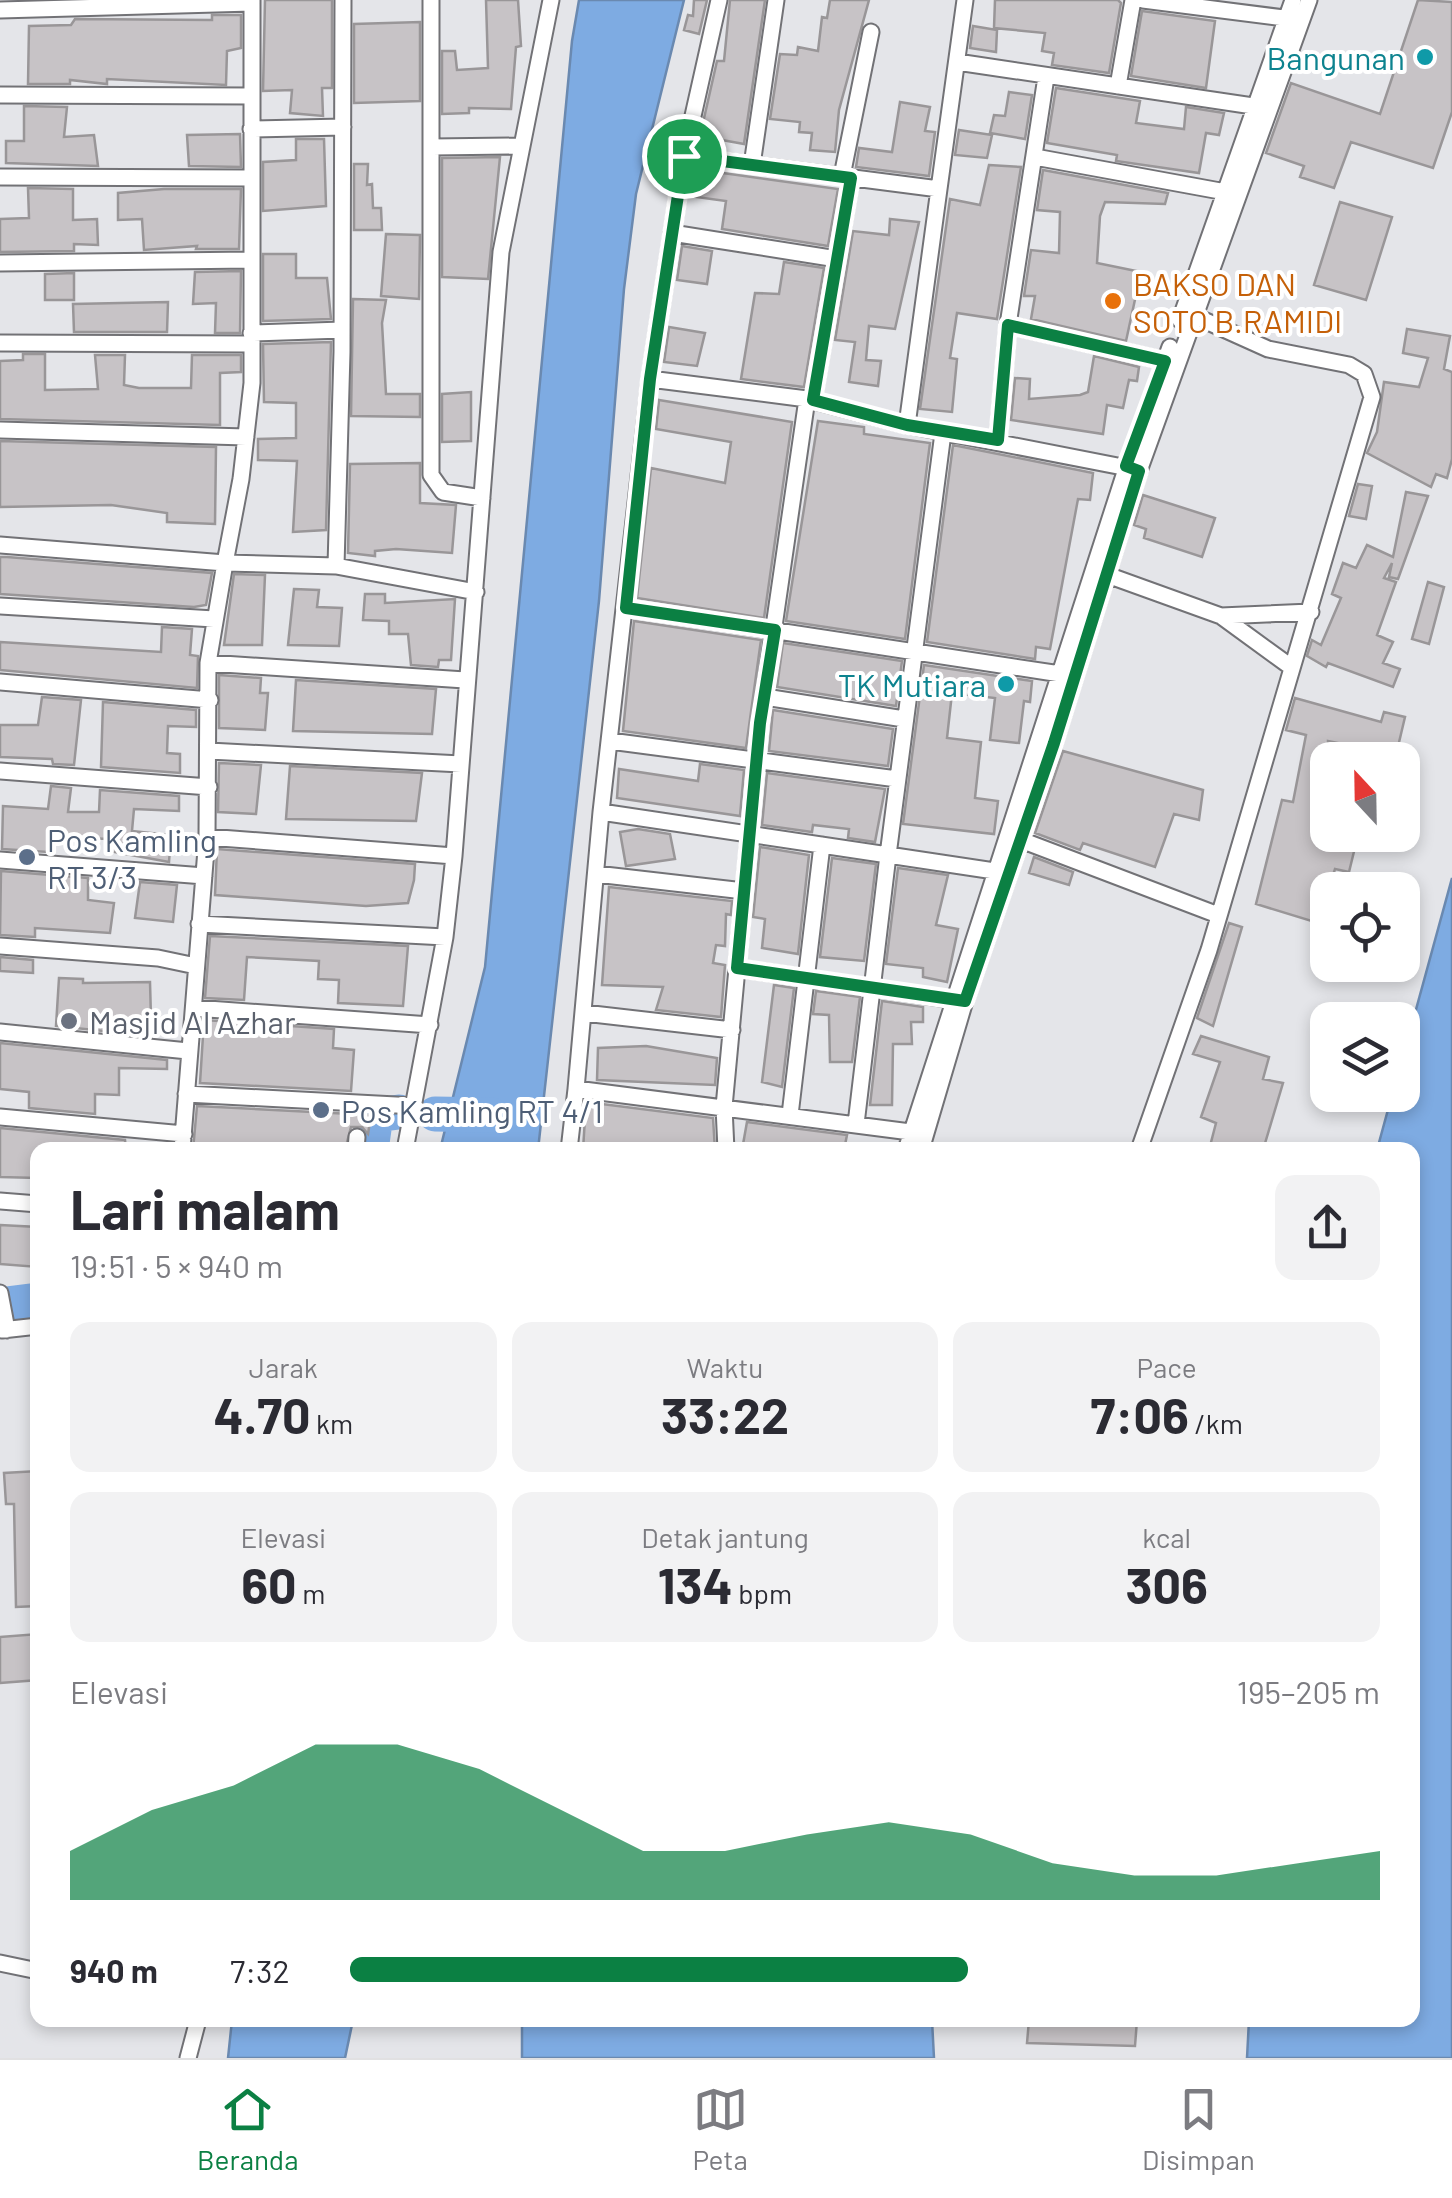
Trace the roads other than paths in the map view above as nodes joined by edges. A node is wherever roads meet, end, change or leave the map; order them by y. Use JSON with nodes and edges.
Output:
{"nodes":[{"id":1,"x":342,"y":0,"type":"edge"},
{"id":2,"x":432,"y":0,"type":"edge"},
{"id":3,"x":550,"y":0,"type":"edge"},
{"id":4,"x":719,"y":0,"type":"edge"},
{"id":5,"x":776,"y":0,"type":"edge"},
{"id":6,"x":966,"y":0,"type":"edge"},
{"id":7,"x":1134,"y":0,"type":"edge"},
{"id":8,"x":1143,"y":0,"type":"edge"},
{"id":9,"x":1292,"y":0,"type":"edge"},
{"id":10,"x":1309,"y":0,"type":"edge"},
{"id":11,"x":252,"y":2,"type":"edge"},
{"id":12,"x":0,"y":10,"type":"edge"},
{"id":13,"x":1294,"y":20,"type":"junction"},
{"id":14,"x":870,"y":32,"type":"dead end"},
{"id":15,"x":957,"y":62,"type":"junction"},
{"id":16,"x":1046,"y":77,"type":"junction"},
{"id":17,"x":1118,"y":86,"type":"junction"},
{"id":18,"x":0,"y":96,"type":"edge"},
{"id":19,"x":251,"y":96,"type":"junction"},
{"id":20,"x":1253,"y":106,"type":"junction"},
{"id":21,"x":342,"y":127,"type":"junction"},
{"id":22,"x":250,"y":130,"type":"junction"},
{"id":23,"x":432,"y":146,"type":"junction"},
{"id":24,"x":519,"y":146,"type":"junction"},
{"id":25,"x":684,"y":156,"type":"junction"},
{"id":26,"x":1034,"y":157,"type":"junction"},
{"id":27,"x":752,"y":165,"type":"junction"},
{"id":28,"x":0,"y":177,"type":"edge"},
{"id":29,"x":847,"y":177,"type":"junction"},
{"id":30,"x":250,"y":178,"type":"junction"},
{"id":31,"x":939,"y":189,"type":"junction"},
{"id":32,"x":1230,"y":193,"type":"junction"},
{"id":33,"x":672,"y":233,"type":"junction"},
{"id":34,"x":837,"y":259,"type":"junction"},
{"id":35,"x":251,"y":260,"type":"junction"},
{"id":36,"x":0,"y":263,"type":"edge"},
{"id":37,"x":1188,"y":313,"type":"junction"},
{"id":38,"x":1008,"y":325,"type":"junction"},
{"id":39,"x":342,"y":330,"type":"junction"},
{"id":40,"x":251,"y":338,"type":"junction"},
{"id":41,"x":0,"y":343,"type":"edge"},
{"id":42,"x":1165,"y":361,"type":"junction"},
{"id":43,"x":650,"y":379,"type":"junction"},
{"id":44,"x":810,"y":400,"type":"junction"},
{"id":45,"x":907,"y":425,"type":"junction"},
{"id":46,"x":0,"y":430,"type":"edge"},
{"id":47,"x":942,"y":433,"type":"junction"},
{"id":48,"x":246,"y":437,"type":"junction"},
{"id":49,"x":998,"y":440,"type":"junction"},
{"id":50,"x":1133,"y":468,"type":"junction"},
{"id":51,"x":482,"y":498,"type":"junction"},
{"id":52,"x":0,"y":545,"type":"edge"},
{"id":53,"x":225,"y":563,"type":"junction"},
{"id":54,"x":336,"y":566,"type":"junction"},
{"id":55,"x":1101,"y":572,"type":"junction"},
{"id":56,"x":476,"y":592,"type":"junction"},
{"id":57,"x":0,"y":606,"type":"edge"},
{"id":58,"x":626,"y":608,"type":"junction"},
{"id":59,"x":1310,"y":612,"type":"junction"},
{"id":60,"x":1221,"y":616,"type":"junction"},
{"id":61,"x":214,"y":619,"type":"junction"},
{"id":62,"x":775,"y":630,"type":"junction"},
{"id":63,"x":912,"y":652,"type":"junction"},
{"id":64,"x":208,"y":663,"type":"junction"},
{"id":65,"x":1291,"y":667,"type":"junction"},
{"id":66,"x":1067,"y":674,"type":"junction"},
{"id":67,"x":465,"y":680,"type":"junction"},
{"id":68,"x":0,"y":682,"type":"edge"},
{"id":69,"x":765,"y":697,"type":"junction"},
{"id":70,"x":210,"y":700,"type":"junction"},
{"id":71,"x":904,"y":719,"type":"junction"},
{"id":72,"x":610,"y":741,"type":"junction"},
{"id":73,"x":210,"y":751,"type":"junction"},
{"id":74,"x":758,"y":758,"type":"junction"},
{"id":75,"x":462,"y":764,"type":"junction"},
{"id":76,"x":0,"y":771,"type":"edge"},
{"id":77,"x":897,"y":779,"type":"junction"},
{"id":78,"x":209,"y":787,"type":"junction"},
{"id":79,"x":601,"y":812,"type":"junction"},
{"id":80,"x":751,"y":834,"type":"junction"},
{"id":81,"x":207,"y":837,"type":"junction"},
{"id":82,"x":1021,"y":840,"type":"junction"},
{"id":83,"x":822,"y":845,"type":"junction"},
{"id":84,"x":888,"y":855,"type":"junction"},
{"id":85,"x":454,"y":856,"type":"junction"},
{"id":86,"x":0,"y":860,"type":"edge"},
{"id":87,"x":1003,"y":873,"type":"junction"},
{"id":88,"x":596,"y":874,"type":"junction"},
{"id":89,"x":204,"y":876,"type":"junction"},
{"id":90,"x":744,"y":891,"type":"junction"},
{"id":91,"x":1218,"y":915,"type":"junction"},
{"id":92,"x":199,"y":924,"type":"junction"},
{"id":93,"x":446,"y":937,"type":"junction"},
{"id":94,"x":0,"y":946,"type":"edge"},
{"id":95,"x":196,"y":966,"type":"junction"},
{"id":96,"x":737,"y":968,"type":"junction"},
{"id":97,"x":806,"y":980,"type":"junction"},
{"id":98,"x":872,"y":988,"type":"junction"},
{"id":99,"x":958,"y":1000,"type":"junction"},
{"id":100,"x":194,"y":1008,"type":"junction"},
{"id":101,"x":584,"y":1013,"type":"junction"},
{"id":102,"x":430,"y":1026,"type":"junction"},
{"id":103,"x":732,"y":1030,"type":"junction"},
{"id":104,"x":0,"y":1032,"type":"edge"},
{"id":105,"x":188,"y":1051,"type":"junction"},
{"id":106,"x":576,"y":1089,"type":"junction"},
{"id":107,"x":186,"y":1094,"type":"junction"},
{"id":108,"x":415,"y":1106,"type":"junction"},
{"id":109,"x":724,"y":1107,"type":"junction"},
{"id":110,"x":790,"y":1116,"type":"junction"},
{"id":111,"x":0,"y":1117,"type":"edge"},
{"id":112,"x":856,"y":1124,"type":"junction"},
{"id":113,"x":919,"y":1139,"type":"edge"},
{"id":114,"x":183,"y":1142,"type":"edge"},
{"id":115,"x":407,"y":1142,"type":"edge"},
{"id":116,"x":571,"y":1142,"type":"edge"},
{"id":117,"x":726,"y":1142,"type":"edge"},
{"id":118,"x":1142,"y":1142,"type":"edge"},
{"id":119,"x":0,"y":1201,"type":"edge"},
{"id":120,"x":30,"y":1203,"type":"edge"},
{"id":121,"x":2,"y":1295,"type":"edge"},
{"id":122,"x":4,"y":1325,"type":"edge"},
{"id":123,"x":30,"y":1326,"type":"edge"},
{"id":124,"x":0,"y":1963,"type":"edge"},
{"id":125,"x":30,"y":1969,"type":"edge"},
{"id":126,"x":196,"y":2027,"type":"edge"},
{"id":127,"x":188,"y":2058,"type":"edge"}],
"edges":[{"from":1,"to":21,"type":"street"},
{"from":2,"to":23,"type":"street"},
{"from":3,"to":24,"type":"street"},
{"from":4,"to":25,"type":"street"},
{"from":5,"to":27,"type":"street"},
{"from":6,"to":15,"type":"street"},
{"from":7,"to":17,"type":"street"},
{"from":8,"to":13,"type":"street"},
{"from":9,"to":13,"type":"street"},
{"from":10,"to":13,"type":"street"},
{"from":11,"to":12,"type":"street"},
{"from":11,"to":19,"type":"street"},
{"from":13,"to":20,"type":"street"},
{"from":13,"to":32,"type":"street"},
{"from":14,"to":29,"type":"street"},
{"from":15,"to":16,"type":"street"},
{"from":15,"to":31,"type":"street"},
{"from":16,"to":17,"type":"street"},
{"from":16,"to":26,"type":"street"},
{"from":17,"to":20,"type":"street"},
{"from":18,"to":19,"type":"street"},
{"from":19,"to":22,"type":"street"},
{"from":20,"to":32,"type":"street"},
{"from":21,"to":22,"type":"street"},
{"from":21,"to":39,"type":"street"},
{"from":22,"to":30,"type":"street"},
{"from":23,"to":24,"type":"street"},
{"from":23,"to":51,"type":"street"},
{"from":24,"to":51,"type":"street"},
{"from":25,"to":27,"type":"street"},
{"from":25,"to":33,"type":"street"},
{"from":26,"to":32,"type":"street"},
{"from":26,"to":38,"type":"street"},
{"from":27,"to":29,"type":"street"},
{"from":28,"to":30,"type":"street"},
{"from":29,"to":31,"type":"street"},
{"from":29,"to":34,"type":"street"},
{"from":30,"to":35,"type":"street"},
{"from":31,"to":45,"type":"street"},
{"from":32,"to":37,"type":"street"},
{"from":33,"to":34,"type":"street"},
{"from":33,"to":43,"type":"street"},
{"from":34,"to":44,"type":"street"},
{"from":35,"to":36,"type":"street"},
{"from":35,"to":40,"type":"street"},
{"from":37,"to":42,"type":"street"},
{"from":37,"to":50,"type":"street"},
{"from":37,"to":59,"type":"street"},
{"from":38,"to":42,"type":"street"},
{"from":38,"to":49,"type":"street"},
{"from":39,"to":40,"type":"street"},
{"from":39,"to":54,"type":"street"},
{"from":40,"to":41,"type":"street"},
{"from":40,"to":48,"type":"street"},
{"from":42,"to":50,"type":"street"},
{"from":43,"to":44,"type":"street"},
{"from":43,"to":58,"type":"street"},
{"from":44,"to":45,"type":"street"},
{"from":44,"to":62,"type":"street"},
{"from":45,"to":47,"type":"street"},
{"from":46,"to":48,"type":"street"},
{"from":47,"to":49,"type":"street"},
{"from":47,"to":63,"type":"street"},
{"from":48,"to":53,"type":"street"},
{"from":49,"to":50,"type":"street"},
{"from":50,"to":55,"type":"street"},
{"from":51,"to":56,"type":"street"},
{"from":52,"to":53,"type":"street"},
{"from":53,"to":54,"type":"street"},
{"from":53,"to":61,"type":"street"},
{"from":54,"to":56,"type":"street"},
{"from":55,"to":60,"type":"street"},
{"from":55,"to":66,"type":"street"},
{"from":56,"to":67,"type":"street"},
{"from":57,"to":61,"type":"street"},
{"from":58,"to":62,"type":"street"},
{"from":58,"to":72,"type":"street"},
{"from":59,"to":60,"type":"street"},
{"from":59,"to":65,"type":"street"},
{"from":60,"to":65,"type":"street"},
{"from":61,"to":64,"type":"street"},
{"from":62,"to":63,"type":"street"},
{"from":62,"to":69,"type":"street"},
{"from":63,"to":66,"type":"street"},
{"from":63,"to":71,"type":"street"},
{"from":64,"to":67,"type":"street"},
{"from":64,"to":70,"type":"street"},
{"from":65,"to":91,"type":"street"},
{"from":66,"to":82,"type":"street"},
{"from":66,"to":87,"type":"street"},
{"from":67,"to":75,"type":"street"},
{"from":68,"to":70,"type":"street"},
{"from":69,"to":71,"type":"street"},
{"from":69,"to":74,"type":"street"},
{"from":70,"to":73,"type":"street"},
{"from":71,"to":77,"type":"street"},
{"from":72,"to":74,"type":"street"},
{"from":72,"to":79,"type":"street"},
{"from":73,"to":75,"type":"street"},
{"from":73,"to":78,"type":"street"},
{"from":74,"to":77,"type":"street"},
{"from":74,"to":80,"type":"street"},
{"from":75,"to":85,"type":"street"},
{"from":76,"to":78,"type":"street"},
{"from":77,"to":84,"type":"street"},
{"from":78,"to":81,"type":"street"},
{"from":79,"to":80,"type":"street"},
{"from":79,"to":88,"type":"street"},
{"from":80,"to":83,"type":"street"},
{"from":80,"to":90,"type":"street"},
{"from":81,"to":85,"type":"street"},
{"from":81,"to":89,"type":"street"},
{"from":82,"to":87,"type":"street"},
{"from":82,"to":91,"type":"street"},
{"from":83,"to":84,"type":"street"},
{"from":83,"to":97,"type":"street"},
{"from":84,"to":87,"type":"street"},
{"from":84,"to":98,"type":"street"},
{"from":85,"to":93,"type":"street"},
{"from":86,"to":89,"type":"street"},
{"from":87,"to":99,"type":"street"},
{"from":88,"to":90,"type":"street"},
{"from":88,"to":101,"type":"street"},
{"from":89,"to":92,"type":"street"},
{"from":90,"to":96,"type":"street"},
{"from":91,"to":118,"type":"street"},
{"from":92,"to":93,"type":"street"},
{"from":92,"to":95,"type":"street"},
{"from":93,"to":102,"type":"street"},
{"from":94,"to":95,"type":"street"},
{"from":95,"to":100,"type":"street"},
{"from":96,"to":97,"type":"street"},
{"from":96,"to":103,"type":"street"},
{"from":97,"to":98,"type":"street"},
{"from":97,"to":110,"type":"street"},
{"from":98,"to":99,"type":"street"},
{"from":98,"to":112,"type":"street"},
{"from":99,"to":113,"type":"street"},
{"from":100,"to":102,"type":"street"},
{"from":100,"to":105,"type":"street"},
{"from":101,"to":103,"type":"street"},
{"from":101,"to":106,"type":"street"},
{"from":102,"to":108,"type":"street"},
{"from":103,"to":109,"type":"street"},
{"from":104,"to":105,"type":"street"},
{"from":105,"to":107,"type":"street"},
{"from":106,"to":109,"type":"street"},
{"from":106,"to":116,"type":"street"},
{"from":107,"to":108,"type":"street"},
{"from":107,"to":114,"type":"street"},
{"from":108,"to":115,"type":"street"},
{"from":109,"to":110,"type":"street"},
{"from":109,"to":117,"type":"street"},
{"from":110,"to":112,"type":"street"},
{"from":111,"to":114,"type":"street"},
{"from":112,"to":113,"type":"street"},
{"from":119,"to":120,"type":"street"},
{"from":121,"to":122,"type":"street"},
{"from":122,"to":123,"type":"street"},
{"from":124,"to":125,"type":"street"},
{"from":126,"to":127,"type":"street"}]}
